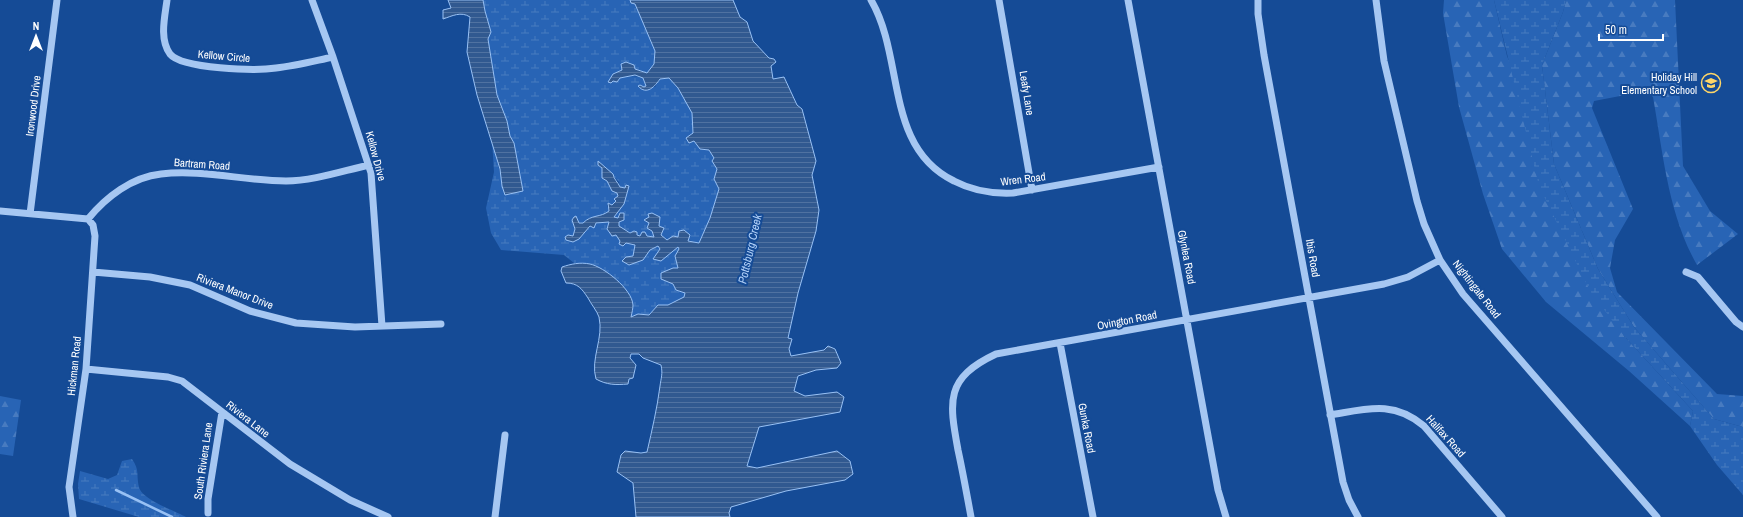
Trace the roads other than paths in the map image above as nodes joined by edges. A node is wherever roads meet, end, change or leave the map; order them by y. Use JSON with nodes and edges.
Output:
{"nodes":[{"id":1,"x":57,"y":0,"type":"edge"},
{"id":2,"x":167,"y":0,"type":"edge"},
{"id":3,"x":312,"y":0,"type":"edge"},
{"id":4,"x":871,"y":0,"type":"edge"},
{"id":5,"x":999,"y":0,"type":"edge"},
{"id":6,"x":1128,"y":0,"type":"edge"},
{"id":7,"x":1258,"y":0,"type":"edge"},
{"id":8,"x":1376,"y":0,"type":"edge"},
{"id":9,"x":333,"y":57,"type":"junction"},
{"id":10,"x":369,"y":165,"type":"junction"},
{"id":11,"x":1159,"y":167,"type":"junction"},
{"id":12,"x":1032,"y":190,"type":"junction"},
{"id":13,"x":0,"y":211,"type":"edge"},
{"id":14,"x":30,"y":214,"type":"junction"},
{"id":15,"x":88,"y":219,"type":"junction"},
{"id":16,"x":1440,"y":260,"type":"junction"},
{"id":17,"x":92,"y":272,"type":"junction"},
{"id":18,"x":1686,"y":272,"type":"dead end"},
{"id":19,"x":1309,"y":297,"type":"junction"},
{"id":20,"x":1187,"y":320,"type":"junction"},
{"id":21,"x":441,"y":324,"type":"dead end"},
{"id":22,"x":382,"y":326,"type":"junction"},
{"id":23,"x":1743,"y":327,"type":"edge"},
{"id":24,"x":1060,"y":344,"type":"junction"},
{"id":25,"x":86,"y":369,"type":"junction"},
{"id":26,"x":222,"y":412,"type":"junction"},
{"id":27,"x":1330,"y":415,"type":"junction"},
{"id":28,"x":505,"y":435,"type":"dead end"},
{"id":29,"x":208,"y":513,"type":"dead end"},
{"id":30,"x":73,"y":517,"type":"edge"},
{"id":31,"x":388,"y":517,"type":"edge"},
{"id":32,"x":495,"y":517,"type":"edge"},
{"id":33,"x":971,"y":517,"type":"edge"},
{"id":34,"x":1093,"y":517,"type":"edge"},
{"id":35,"x":1226,"y":517,"type":"edge"},
{"id":36,"x":1358,"y":517,"type":"edge"},
{"id":37,"x":1502,"y":517,"type":"edge"},
{"id":38,"x":1657,"y":517,"type":"edge"}],
"edges":[{"from":1,"to":14,"type":"street","name":"Ironwood Drive"},
{"from":2,"to":9,"type":"street","name":"Kellow Circle"},
{"from":3,"to":9,"type":"street","name":"Kellow Drive"},
{"from":4,"to":12,"type":"street","name":"Wren Road"},
{"from":5,"to":12,"type":"street","name":"Leafy Lane"},
{"from":6,"to":11,"type":"street","name":"Glynlea Road"},
{"from":7,"to":19,"type":"street","name":"Ibis Road"},
{"from":8,"to":16,"type":"street","name":"Nightingale Road"},
{"from":9,"to":10,"type":"street","name":"Kellow Drive"},
{"from":10,"to":15,"type":"street","name":"Bartram Road"},
{"from":10,"to":22,"type":"street","name":"Kellow Drive"},
{"from":11,"to":12,"type":"street","name":"Wren Road"},
{"from":11,"to":20,"type":"street","name":"Glynlea Road"},
{"from":13,"to":14,"type":"street"},
{"from":14,"to":15,"type":"street"},
{"from":15,"to":17,"type":"street","name":"Hickman Road"},
{"from":16,"to":19,"type":"street","name":"Ovington Road"},
{"from":16,"to":38,"type":"street","name":"Nightingale Road"},
{"from":17,"to":22,"type":"street","name":"Riviera Manor Drive"},
{"from":17,"to":25,"type":"street","name":"Hickman Road"},
{"from":18,"to":23,"type":"street"},
{"from":19,"to":20,"type":"street","name":"Ovington Road"},
{"from":19,"to":27,"type":"street","name":"Ibis Road"},
{"from":20,"to":24,"type":"street","name":"Ovington Road"},
{"from":20,"to":35,"type":"street","name":"Glynlea Road"},
{"from":21,"to":22,"type":"street","name":"Riviera Manor Drive"},
{"from":24,"to":33,"type":"street","name":"Ovington Road"},
{"from":24,"to":34,"type":"street","name":"Gunka Road"},
{"from":25,"to":26,"type":"street","name":"Riviera Lane"},
{"from":25,"to":30,"type":"street","name":"Hickman Road"},
{"from":26,"to":29,"type":"street","name":"South Riviera Lane"},
{"from":26,"to":31,"type":"street","name":"Riviera Lane"},
{"from":27,"to":36,"type":"street","name":"Ibis Road"},
{"from":27,"to":37,"type":"street","name":"Halifax Road"},
{"from":28,"to":32,"type":"street"}]}
